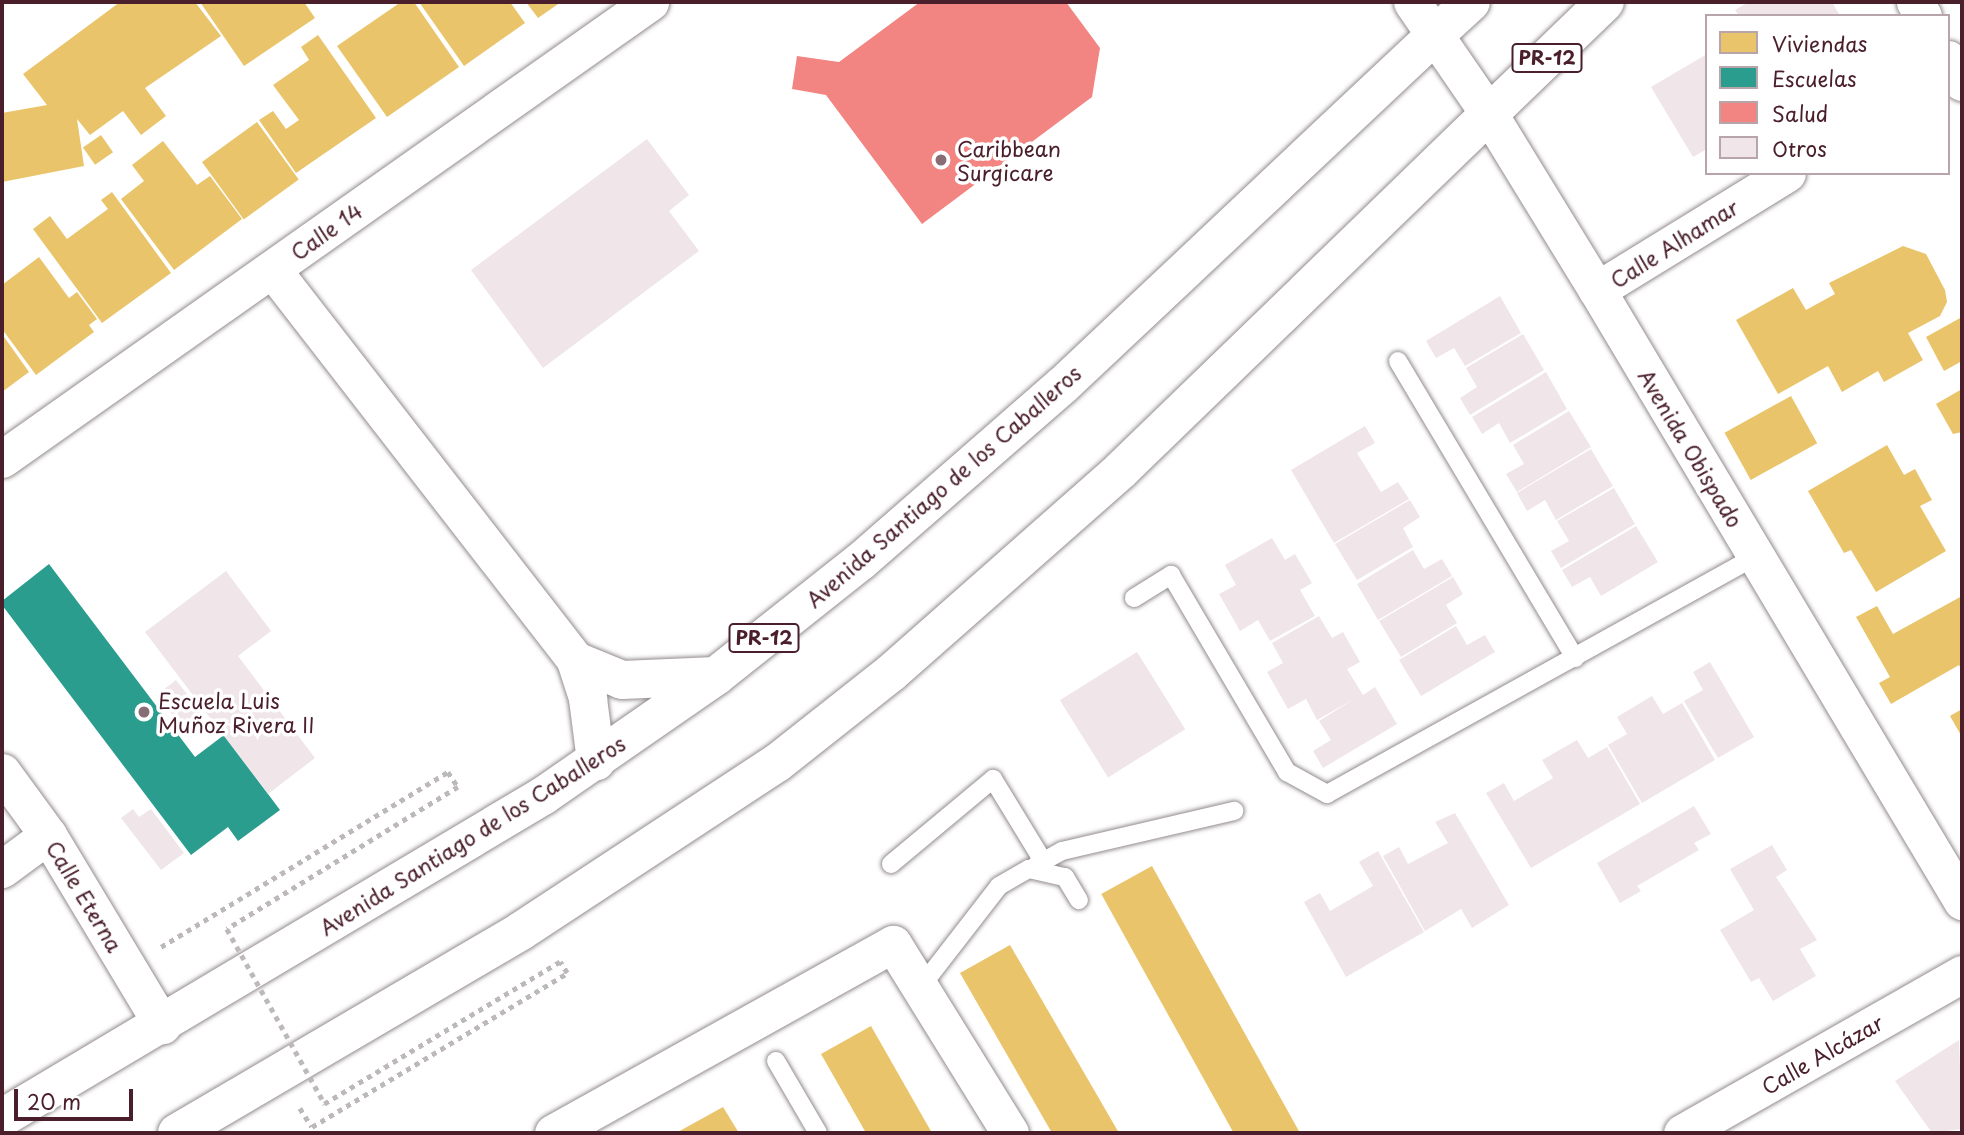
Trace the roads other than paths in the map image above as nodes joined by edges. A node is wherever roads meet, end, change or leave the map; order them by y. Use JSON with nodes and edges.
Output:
{"nodes":[{"id":1,"x":650,"y":2,"type":"edge"},
{"id":2,"x":1412,"y":2,"type":"edge"},
{"id":3,"x":1471,"y":2,"type":"edge"},
{"id":4,"x":1605,"y":2,"type":"edge"},
{"id":5,"x":1434,"y":36,"type":"junction"},
{"id":6,"x":1489,"y":114,"type":"junction"},
{"id":7,"x":1784,"y":175,"type":"edge"},
{"id":8,"x":272,"y":269,"type":"junction"},
{"id":9,"x":1597,"y":290,"type":"junction"},
{"id":10,"x":1398,"y":361,"type":"dead end"},
{"id":11,"x":2,"y":459,"type":"edge"},
{"id":12,"x":1755,"y":556,"type":"junction"},
{"id":13,"x":1134,"y":598,"type":"dead end"},
{"id":14,"x":1575,"y":658,"type":"junction"},
{"id":15,"x":576,"y":661,"type":"junction"},
{"id":16,"x":716,"y":676,"type":"junction"},
{"id":17,"x":596,"y":761,"type":"junction"},
{"id":18,"x":2,"y":772,"type":"edge"},
{"id":19,"x":1234,"y":811,"type":"dead end"},
{"id":20,"x":48,"y":835,"type":"junction"},
{"id":21,"x":891,"y":864,"type":"dead end"},
{"id":22,"x":1036,"y":865,"type":"junction"},
{"id":23,"x":2,"y":869,"type":"edge"},
{"id":24,"x":1079,"y":900,"type":"dead end"},
{"id":25,"x":1962,"y":901,"type":"edge"},
{"id":26,"x":1962,"y":974,"type":"edge"},
{"id":27,"x":920,"y":988,"type":"junction"},
{"id":28,"x":162,"y":1025,"type":"junction"},
{"id":29,"x":776,"y":1061,"type":"dead end"},
{"id":30,"x":2,"y":1118,"type":"edge"},
{"id":31,"x":177,"y":1133,"type":"edge"},
{"id":32,"x":553,"y":1133,"type":"edge"},
{"id":33,"x":818,"y":1133,"type":"edge"},
{"id":34,"x":1010,"y":1133,"type":"edge"},
{"id":35,"x":1682,"y":1133,"type":"edge"}],
"edges":[{"from":1,"to":8,"type":"street","name":"Calle 14"},
{"from":2,"to":5,"type":"street","name":"Avenida Obispado"},
{"from":3,"to":5,"type":"main road","name":"Avenida Santiago de los Caballeros","number":"PR-12"},
{"from":4,"to":6,"type":"main road","number":"PR-12"},
{"from":5,"to":6,"type":"street","name":"Avenida Obispado"},
{"from":5,"to":16,"type":"main road","name":"Avenida Santiago de los Caballeros","number":"PR-12"},
{"from":6,"to":9,"type":"street","name":"Avenida Obispado"},
{"from":6,"to":31,"type":"main road","number":"PR-12"},
{"from":7,"to":9,"type":"street","name":"Calle Alhamar"},
{"from":8,"to":11,"type":"street","name":"Calle 14"},
{"from":8,"to":15,"type":"street"},
{"from":9,"to":12,"type":"street","name":"Avenida Obispado"},
{"from":10,"to":14,"type":"lane"},
{"from":12,"to":14,"type":"lane"},
{"from":12,"to":25,"type":"street","name":"Avenida Obispado"},
{"from":13,"to":14,"type":"lane"},
{"from":15,"to":16,"type":"main road"},
{"from":15,"to":17,"type":"main road"},
{"from":16,"to":17,"type":"main road","name":"Avenida Santiago de los Caballeros","number":"PR-12"},
{"from":17,"to":28,"type":"main road","name":"Avenida Santiago de los Caballeros","number":"PR-12"},
{"from":18,"to":20,"type":"street","name":"Calle Eterna"},
{"from":19,"to":22,"type":"lane"},
{"from":20,"to":23,"type":"street"},
{"from":20,"to":28,"type":"street","name":"Calle Eterna"},
{"from":21,"to":22,"type":"lane"},
{"from":22,"to":24,"type":"lane"},
{"from":22,"to":27,"type":"lane"},
{"from":26,"to":35,"type":"street","name":"Calle Alcázar"},
{"from":27,"to":32,"type":"street"},
{"from":27,"to":34,"type":"street"},
{"from":28,"to":30,"type":"main road","name":"Avenida Santiago de los Caballeros","number":"PR-12"},
{"from":29,"to":33,"type":"lane"}]}
